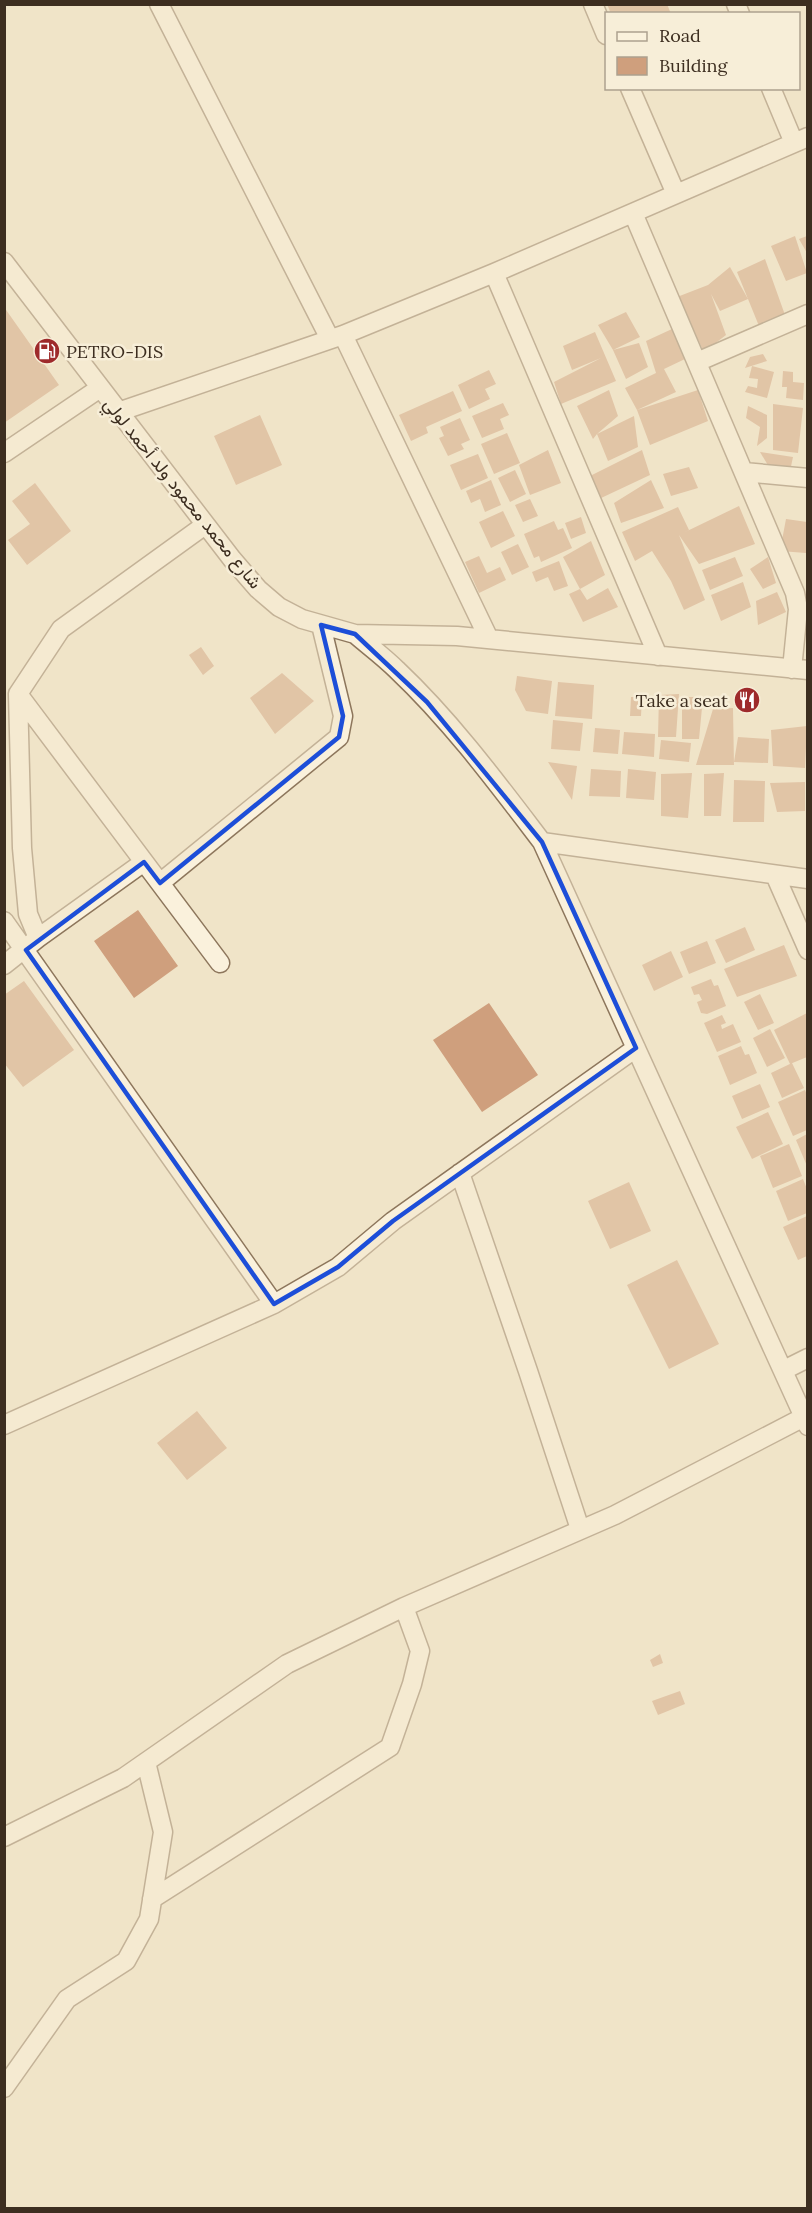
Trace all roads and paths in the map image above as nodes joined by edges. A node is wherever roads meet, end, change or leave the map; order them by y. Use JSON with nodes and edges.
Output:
{"nodes":[{"id":1,"x":159,"y":4,"type":"edge"},
{"id":2,"x":593,"y":4,"type":"edge"},
{"id":3,"x":605,"y":33,"type":"edge"},
{"id":4,"x":631,"y":90,"type":"edge"},
{"id":5,"x":772,"y":90,"type":"edge"},
{"id":6,"x":801,"y":140,"type":"edge"},
{"id":7,"x":676,"y":194,"type":"junction"},
{"id":8,"x":633,"y":213,"type":"junction"},
{"id":9,"x":4,"y":262,"type":"edge"},
{"id":10,"x":494,"y":273,"type":"junction"},
{"id":11,"x":807,"y":314,"type":"edge"},
{"id":12,"x":336,"y":337,"type":"junction"},
{"id":13,"x":697,"y":362,"type":"junction"},
{"id":14,"x":100,"y":388,"type":"junction"},
{"id":15,"x":118,"y":412,"type":"junction"},
{"id":16,"x":4,"y":453,"type":"edge"},
{"id":17,"x":744,"y":472,"type":"junction"},
{"id":18,"x":807,"y":478,"type":"edge"},
{"id":19,"x":206,"y":525,"type":"junction"},
{"id":20,"x":321,"y":625,"type":"junction"},
{"id":21,"x":355,"y":634,"type":"junction"},
{"id":22,"x":489,"y":639,"type":"junction"},
{"id":23,"x":658,"y":656,"type":"junction"},
{"id":24,"x":800,"y":669,"type":"edge"},
{"id":25,"x":18,"y":694,"type":"junction"},
{"id":26,"x":542,"y":843,"type":"junction"},
{"id":27,"x":144,"y":862,"type":"junction"},
{"id":28,"x":775,"y":875,"type":"junction"},
{"id":29,"x":807,"y":879,"type":"edge"},
{"id":30,"x":160,"y":883,"type":"junction"},
{"id":31,"x":4,"y":921,"type":"edge"},
{"id":32,"x":32,"y":944,"type":"junction"},
{"id":33,"x":807,"y":950,"type":"edge"},
{"id":34,"x":220,"y":963,"type":"dead end"},
{"id":35,"x":4,"y":965,"type":"edge"},
{"id":36,"x":636,"y":1048,"type":"junction"},
{"id":37,"x":460,"y":1173,"type":"junction"},
{"id":38,"x":274,"y":1304,"type":"junction"},
{"id":39,"x":807,"y":1358,"type":"edge"},
{"id":40,"x":784,"y":1370,"type":"junction"},
{"id":41,"x":806,"y":1421,"type":"edge"},
{"id":42,"x":4,"y":1425,"type":"edge"},
{"id":43,"x":580,"y":1529,"type":"junction"},
{"id":44,"x":404,"y":1607,"type":"junction"},
{"id":45,"x":146,"y":1762,"type":"junction"},
{"id":46,"x":4,"y":1837,"type":"edge"},
{"id":47,"x":152,"y":1899,"type":"junction"},
{"id":48,"x":4,"y":2088,"type":"edge"}],
"edges":[{"from":1,"to":12,"type":"street"},
{"from":2,"to":3,"type":"street"},
{"from":4,"to":7,"type":"street"},
{"from":5,"to":6,"type":"street"},
{"from":6,"to":7,"type":"street"},
{"from":7,"to":8,"type":"street"},
{"from":8,"to":10,"type":"street"},
{"from":8,"to":13,"type":"street"},
{"from":9,"to":14,"type":"street","name":"شارع محمد محمود ولد أحمد لولي"},
{"from":10,"to":12,"type":"street"},
{"from":10,"to":23,"type":"street"},
{"from":11,"to":13,"type":"street"},
{"from":12,"to":15,"type":"street"},
{"from":12,"to":22,"type":"street"},
{"from":13,"to":17,"type":"street"},
{"from":14,"to":15,"type":"street","name":"شارع محمد محمود ولد أحمد لولي"},
{"from":14,"to":16,"type":"street"},
{"from":15,"to":19,"type":"street","name":"شارع محمد محمود ولد أحمد لولي"},
{"from":17,"to":18,"type":"street"},
{"from":17,"to":24,"type":"street"},
{"from":19,"to":20,"type":"street","name":"شارع محمد محمود ولد أحمد لولي"},
{"from":19,"to":25,"type":"street"},
{"from":20,"to":21,"type":"street","name":"شارع محمد محمود ولد أحمد لولي"},
{"from":20,"to":30,"type":"street"},
{"from":21,"to":22,"type":"street","name":"شارع محمد محمود ولد أحمد لولي"},
{"from":21,"to":26,"type":"street"},
{"from":22,"to":23,"type":"street","name":"شارع محمد محمود ولد أحمد لولي"},
{"from":23,"to":24,"type":"street","name":"شارع محمد محمود ولد أحمد لولي"},
{"from":25,"to":27,"type":"street"},
{"from":25,"to":32,"type":"street"},
{"from":26,"to":28,"type":"street"},
{"from":26,"to":36,"type":"street"},
{"from":27,"to":30,"type":"street"},
{"from":27,"to":32,"type":"street"},
{"from":28,"to":29,"type":"street"},
{"from":28,"to":33,"type":"street"},
{"from":30,"to":34,"type":"street"},
{"from":31,"to":32,"type":"street"},
{"from":32,"to":35,"type":"street"},
{"from":32,"to":38,"type":"street"},
{"from":36,"to":37,"type":"street"},
{"from":36,"to":40,"type":"street"},
{"from":37,"to":38,"type":"street"},
{"from":37,"to":43,"type":"street"},
{"from":38,"to":42,"type":"street"},
{"from":39,"to":40,"type":"street"},
{"from":40,"to":41,"type":"street"},
{"from":41,"to":43,"type":"street"},
{"from":43,"to":44,"type":"street"},
{"from":44,"to":45,"type":"street"},
{"from":44,"to":47,"type":"street"},
{"from":45,"to":46,"type":"street"},
{"from":45,"to":47,"type":"street"},
{"from":47,"to":48,"type":"street"}]}
